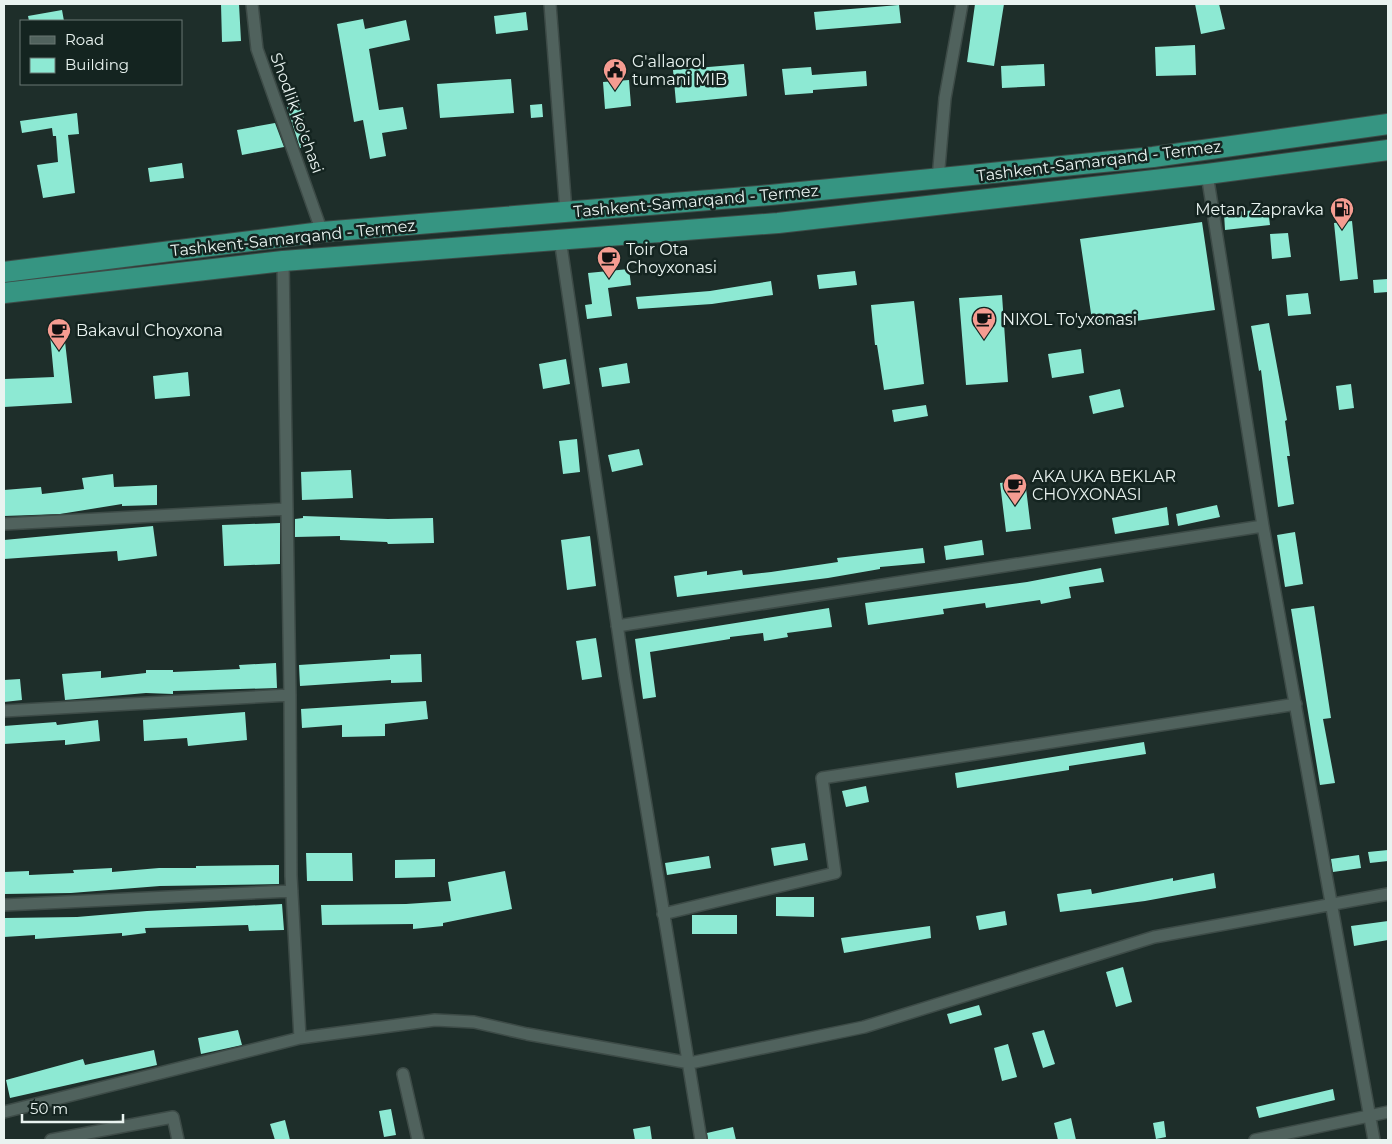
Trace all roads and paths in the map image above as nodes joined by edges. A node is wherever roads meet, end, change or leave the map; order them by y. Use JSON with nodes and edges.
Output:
{"nodes":[{"id":1,"x":252,"y":4,"type":"edge"},
{"id":2,"x":550,"y":4,"type":"edge"},
{"id":3,"x":962,"y":4,"type":"edge"},
{"id":4,"x":1388,"y":124,"type":"edge"},
{"id":5,"x":1388,"y":150,"type":"edge"},
{"id":6,"x":1207,"y":174,"type":"junction"},
{"id":7,"x":938,"y":179,"type":"junction"},
{"id":8,"x":566,"y":212,"type":"junction"},
{"id":9,"x":389,"y":226,"type":"junction"},
{"id":10,"x":322,"y":232,"type":"junction"},
{"id":11,"x":560,"y":239,"type":"junction"},
{"id":12,"x":377,"y":253,"type":"junction"},
{"id":13,"x":283,"y":261,"type":"junction"},
{"id":14,"x":4,"y":272,"type":"edge"},
{"id":15,"x":4,"y":293,"type":"edge"},
{"id":16,"x":286,"y":509,"type":"junction"},
{"id":17,"x":4,"y":524,"type":"edge"},
{"id":18,"x":1264,"y":526,"type":"junction"},
{"id":19,"x":617,"y":626,"type":"junction"},
{"id":20,"x":290,"y":695,"type":"junction"},
{"id":21,"x":1296,"y":704,"type":"junction"},
{"id":22,"x":4,"y":711,"type":"edge"},
{"id":23,"x":292,"y":891,"type":"junction"},
{"id":24,"x":1388,"y":894,"type":"edge"},
{"id":25,"x":1331,"y":904,"type":"junction"},
{"id":26,"x":4,"y":905,"type":"edge"},
{"id":27,"x":663,"y":914,"type":"junction"},
{"id":28,"x":300,"y":1038,"type":"junction"},
{"id":29,"x":690,"y":1063,"type":"junction"},
{"id":30,"x":403,"y":1074,"type":"dead end"},
{"id":31,"x":4,"y":1112,"type":"edge"},
{"id":32,"x":1388,"y":1112,"type":"edge"},
{"id":33,"x":1370,"y":1116,"type":"junction"},
{"id":34,"x":51,"y":1140,"type":"edge"},
{"id":35,"x":178,"y":1140,"type":"edge"},
{"id":36,"x":418,"y":1140,"type":"edge"},
{"id":37,"x":701,"y":1140,"type":"edge"},
{"id":38,"x":1255,"y":1140,"type":"edge"},
{"id":39,"x":1374,"y":1140,"type":"edge"}],
"edges":[{"from":1,"to":10,"type":"street","name":"Shodlik ko'chasi"},
{"from":2,"to":8,"type":"street"},
{"from":3,"to":7,"type":"street"},
{"from":4,"to":7,"type":"highway","name":"Tashkent-Samarqand - Termez"},
{"from":5,"to":6,"type":"highway","name":"Tashkent-Samarqand - Termez"},
{"from":6,"to":11,"type":"highway","name":"Tashkent-Samarqand - Termez"},
{"from":6,"to":18,"type":"street"},
{"from":7,"to":8,"type":"highway","name":"Tashkent-Samarqand - Termez"},
{"from":8,"to":9,"type":"highway","name":"Tashkent-Samarqand - Termez"},
{"from":9,"to":10,"type":"highway","name":"Tashkent-Samarqand - Termez"},
{"from":9,"to":12,"type":"highway"},
{"from":10,"to":14,"type":"highway","name":"Tashkent-Samarqand - Termez"},
{"from":11,"to":12,"type":"highway","name":"Tashkent-Samarqand - Termez"},
{"from":11,"to":19,"type":"street"},
{"from":12,"to":13,"type":"highway","name":"Tashkent-Samarqand - Termez"},
{"from":13,"to":15,"type":"highway","name":"Tashkent-Samarqand - Termez"},
{"from":13,"to":16,"type":"street"},
{"from":16,"to":17,"type":"street"},
{"from":16,"to":20,"type":"street"},
{"from":18,"to":19,"type":"street"},
{"from":18,"to":21,"type":"street"},
{"from":19,"to":27,"type":"street"},
{"from":20,"to":22,"type":"street"},
{"from":20,"to":23,"type":"street"},
{"from":21,"to":25,"type":"street"},
{"from":21,"to":27,"type":"street"},
{"from":23,"to":26,"type":"street"},
{"from":23,"to":28,"type":"street"},
{"from":24,"to":25,"type":"street"},
{"from":25,"to":29,"type":"street"},
{"from":25,"to":33,"type":"street"},
{"from":27,"to":29,"type":"street"},
{"from":28,"to":29,"type":"street"},
{"from":28,"to":31,"type":"street"},
{"from":29,"to":37,"type":"street"},
{"from":30,"to":36,"type":"street"},
{"from":32,"to":33,"type":"street"},
{"from":33,"to":38,"type":"street"},
{"from":33,"to":39,"type":"street"},
{"from":34,"to":35,"type":"street"}]}
